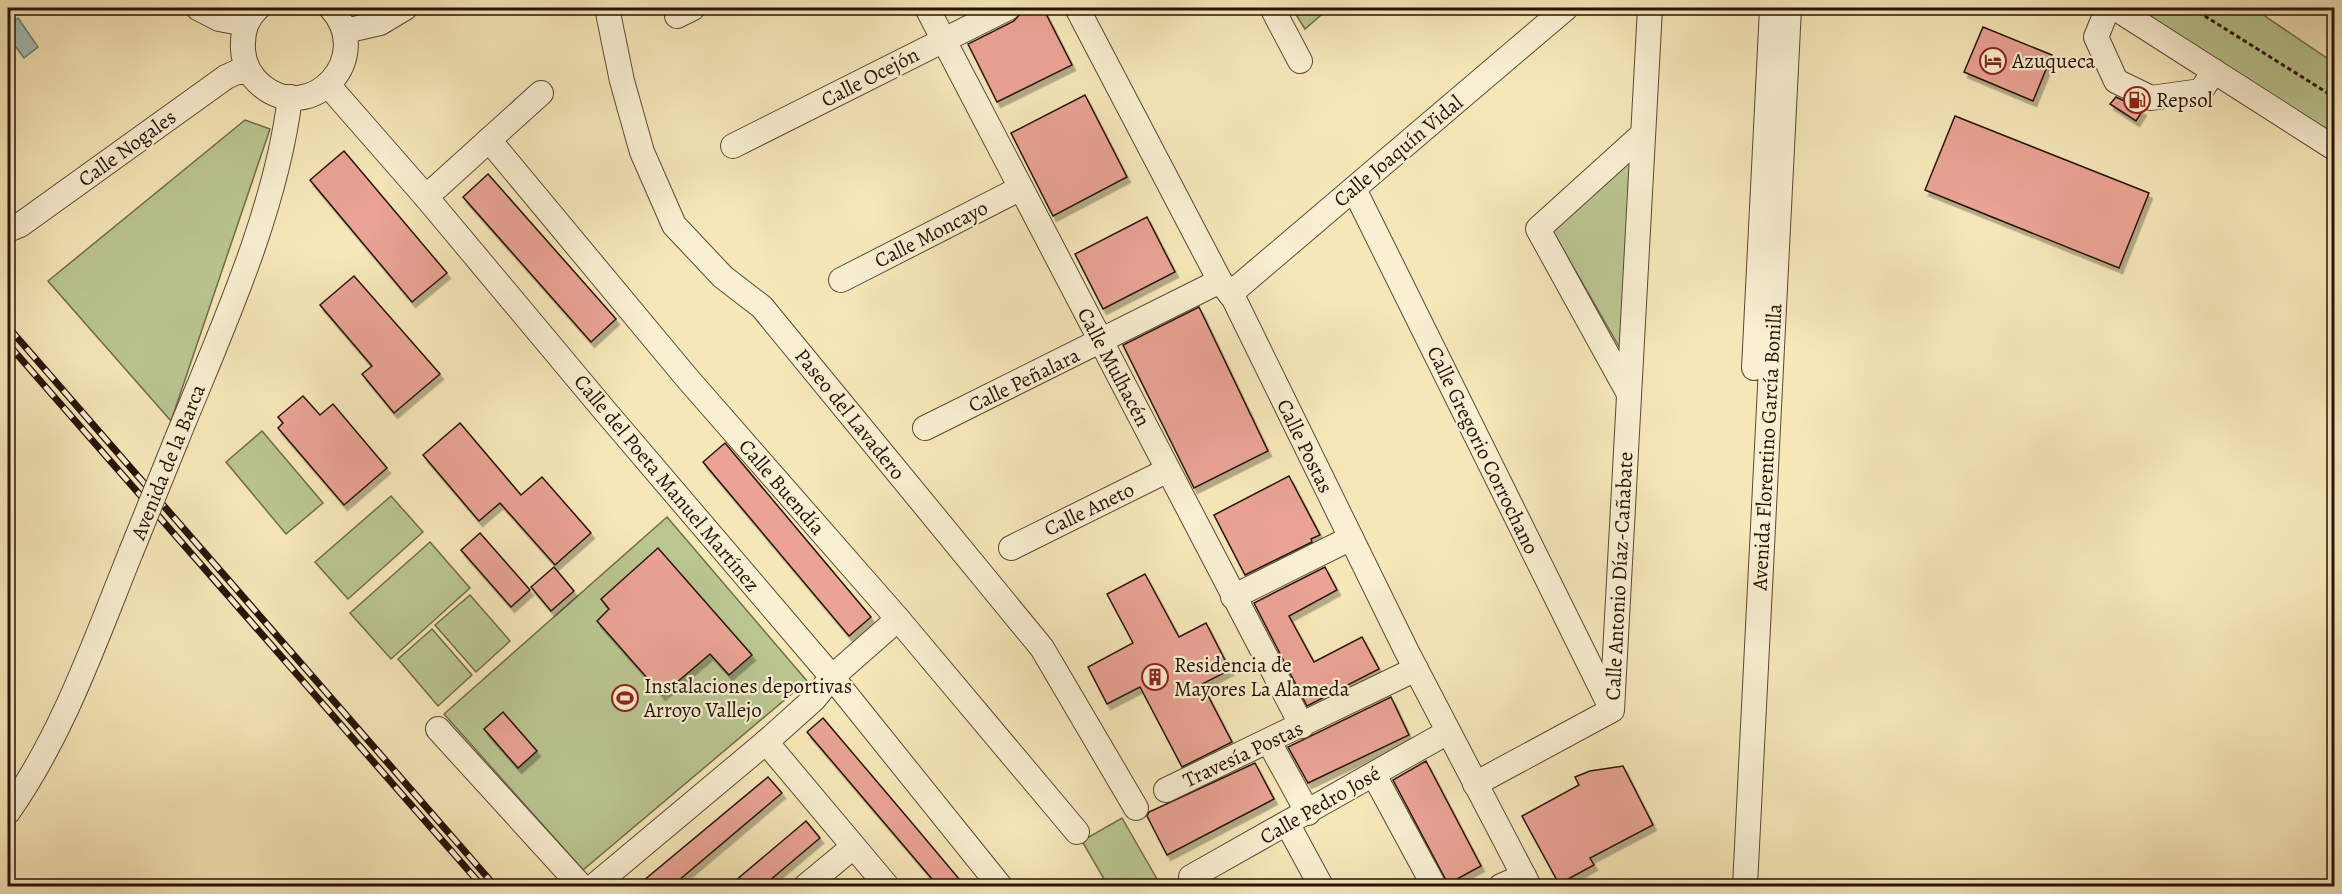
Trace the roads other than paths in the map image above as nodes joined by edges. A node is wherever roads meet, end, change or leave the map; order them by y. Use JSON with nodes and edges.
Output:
{"nodes":[{"id":1,"x":198,"y":8,"type":"edge"},
{"id":2,"x":331,"y":8,"type":"edge"},
{"id":3,"x":607,"y":8,"type":"edge"},
{"id":4,"x":927,"y":8,"type":"edge"},
{"id":5,"x":1008,"y":8,"type":"edge"},
{"id":6,"x":1077,"y":8,"type":"edge"},
{"id":7,"x":1272,"y":8,"type":"edge"},
{"id":8,"x":1566,"y":8,"type":"edge"},
{"id":9,"x":1650,"y":8,"type":"edge"},
{"id":10,"x":1772,"y":8,"type":"edge"},
{"id":11,"x":1789,"y":8,"type":"edge"},
{"id":12,"x":2108,"y":8,"type":"edge"},
{"id":13,"x":2115,"y":8,"type":"edge"},
{"id":14,"x":392,"y":11,"type":"edge"},
{"id":15,"x":252,"y":16,"type":"edge"},
{"id":16,"x":345,"y":31,"type":"junction"},
{"id":17,"x":943,"y":40,"type":"junction"},
{"id":18,"x":1300,"y":61,"type":"dead end"},
{"id":19,"x":2214,"y":71,"type":"junction"},
{"id":20,"x":249,"y":72,"type":"junction"},
{"id":21,"x":328,"y":85,"type":"junction"},
{"id":22,"x":541,"y":93,"type":"dead end"},
{"id":23,"x":290,"y":97,"type":"junction"},
{"id":24,"x":1643,"y":134,"type":"junction"},
{"id":25,"x":489,"y":140,"type":"junction"},
{"id":26,"x":733,"y":146,"type":"dead end"},
{"id":27,"x":2334,"y":148,"type":"edge"},
{"id":28,"x":1021,"y":188,"type":"junction"},
{"id":29,"x":1354,"y":189,"type":"junction"},
{"id":30,"x":426,"y":197,"type":"junction"},
{"id":31,"x":8,"y":230,"type":"edge"},
{"id":32,"x":841,"y":280,"type":"dead end"},
{"id":33,"x":1225,"y":288,"type":"junction"},
{"id":34,"x":1101,"y":342,"type":"junction"},
{"id":35,"x":1629,"y":394,"type":"junction"},
{"id":36,"x":925,"y":428,"type":"dead end"},
{"id":37,"x":1168,"y":470,"type":"junction"},
{"id":38,"x":1351,"y":538,"type":"junction"},
{"id":39,"x":1011,"y":548,"type":"dead end"},
{"id":40,"x":1233,"y":597,"type":"junction"},
{"id":41,"x":898,"y":620,"type":"junction"},
{"id":42,"x":1416,"y":669,"type":"junction"},
{"id":43,"x":832,"y":676,"type":"junction"},
{"id":44,"x":1612,"y":710,"type":"junction"},
{"id":45,"x":1302,"y":726,"type":"junction"},
{"id":46,"x":438,"y":729,"type":"dead end"},
{"id":47,"x":1448,"y":732,"type":"junction"},
{"id":48,"x":766,"y":742,"type":"junction"},
{"id":49,"x":1269,"y":742,"type":"junction"},
{"id":50,"x":1374,"y":774,"type":"junction"},
{"id":51,"x":1474,"y":784,"type":"junction"},
{"id":52,"x":1166,"y":790,"type":"dead end"},
{"id":53,"x":1136,"y":808,"type":"dead end"},
{"id":54,"x":8,"y":812,"type":"edge"},
{"id":55,"x":1298,"y":819,"type":"junction"},
{"id":56,"x":1077,"y":832,"type":"dead end"},
{"id":57,"x":853,"y":847,"type":"junction"},
{"id":58,"x":1191,"y":877,"type":"dead end"},
{"id":59,"x":1527,"y":881,"type":"edge"},
{"id":60,"x":581,"y":886,"type":"edge"},
{"id":61,"x":594,"y":886,"type":"edge"},
{"id":62,"x":806,"y":886,"type":"edge"},
{"id":63,"x":887,"y":886,"type":"edge"},
{"id":64,"x":1000,"y":886,"type":"edge"},
{"id":65,"x":1321,"y":886,"type":"edge"},
{"id":66,"x":1434,"y":886,"type":"edge"},
{"id":67,"x":1501,"y":886,"type":"edge"},
{"id":68,"x":1728,"y":886,"type":"edge"},
{"id":69,"x":1744,"y":886,"type":"edge"}],
"edges":[{"from":1,"to":15,"type":"street"},
{"from":2,"to":16,"type":"street"},
{"from":3,"to":53,"type":"street","name":"Paseo del Lavadero"},
{"from":4,"to":17,"type":"street","name":"Calle Mulhacén"},
{"from":5,"to":17,"type":"street","name":"Calle Ocejón"},
{"from":6,"to":33,"type":"street","name":"Calle Postas"},
{"from":7,"to":18,"type":"street"},
{"from":8,"to":29,"type":"street","name":"Calle Joaquín Vidal"},
{"from":9,"to":24,"type":"street","name":"Calle Antonio Díaz-Cañabate"},
{"from":10,"to":68,"type":"street","name":"Avenida Florentino García Bonilla"},
{"from":11,"to":69,"type":"street","name":"Avenida Florentino García Bonilla"},
{"from":12,"to":19,"type":"street"},
{"from":13,"to":19,"type":"street"},
{"from":14,"to":16,"type":"street"},
{"from":15,"to":20,"type":"street"},
{"from":16,"to":21,"type":"street"},
{"from":17,"to":26,"type":"street","name":"Calle Ocejón"},
{"from":17,"to":28,"type":"street","name":"Calle Mulhacén"},
{"from":19,"to":27,"type":"street"},
{"from":20,"to":23,"type":"street"},
{"from":20,"to":31,"type":"street","name":"Calle Nogales"},
{"from":21,"to":23,"type":"street"},
{"from":21,"to":30,"type":"street","name":"Calle del Poeta Manuel Martínez"},
{"from":22,"to":25,"type":"street"},
{"from":23,"to":54,"type":"street","name":"Avenida de la Barca","bridge":true},
{"from":24,"to":35,"type":"street","name":"Calle Antonio Díaz-Cañabate"},
{"from":24,"to":35,"type":"street"},
{"from":25,"to":30,"type":"street"},
{"from":25,"to":41,"type":"street","name":"Calle Buendía"},
{"from":28,"to":32,"type":"street","name":"Calle Moncayo"},
{"from":28,"to":34,"type":"street","name":"Calle Mulhacén"},
{"from":29,"to":33,"type":"street","name":"Calle Joaquín Vidal"},
{"from":29,"to":44,"type":"street","name":"Calle Gregorio Corrochano"},
{"from":30,"to":43,"type":"street","name":"Calle del Poeta Manuel Martínez"},
{"from":33,"to":34,"type":"street","name":"Calle Peñalara"},
{"from":33,"to":38,"type":"street","name":"Calle Postas"},
{"from":34,"to":36,"type":"street","name":"Calle Peñalara"},
{"from":34,"to":37,"type":"street","name":"Calle Mulhacén"},
{"from":35,"to":44,"type":"street","name":"Calle Antonio Díaz-Cañabate"},
{"from":37,"to":39,"type":"street","name":"Calle Aneto"},
{"from":37,"to":40,"type":"street","name":"Calle Mulhacén"},
{"from":38,"to":40,"type":"street"},
{"from":38,"to":42,"type":"street","name":"Calle Postas"},
{"from":40,"to":45,"type":"street","name":"Calle Mulhacén"},
{"from":41,"to":43,"type":"street"},
{"from":41,"to":56,"type":"street","name":"Calle Buendía"},
{"from":42,"to":45,"type":"street","name":"Travesía Postas"},
{"from":42,"to":47,"type":"street","name":"Calle Postas"},
{"from":43,"to":48,"type":"street"},
{"from":43,"to":64,"type":"street","name":"Calle del Poeta Manuel Martínez"},
{"from":44,"to":51,"type":"street","name":"Calle Antonio Díaz-Cañabate"},
{"from":45,"to":49,"type":"street","name":"Travesía Postas"},
{"from":46,"to":60,"type":"street"},
{"from":47,"to":50,"type":"street","name":"Calle Pedro José"},
{"from":47,"to":51,"type":"street","name":"Calle Postas"},
{"from":48,"to":57,"type":"street"},
{"from":48,"to":61,"type":"street"},
{"from":49,"to":52,"type":"street","name":"Travesía Postas"},
{"from":49,"to":55,"type":"street"},
{"from":50,"to":55,"type":"street","name":"Calle Pedro José"},
{"from":50,"to":66,"type":"street"},
{"from":51,"to":59,"type":"street","name":"Calle Postas"},
{"from":55,"to":58,"type":"street","name":"Calle Pedro José"},
{"from":55,"to":65,"type":"street"},
{"from":57,"to":62,"type":"street"},
{"from":57,"to":63,"type":"street"},
{"from":59,"to":67,"type":"street"}]}
